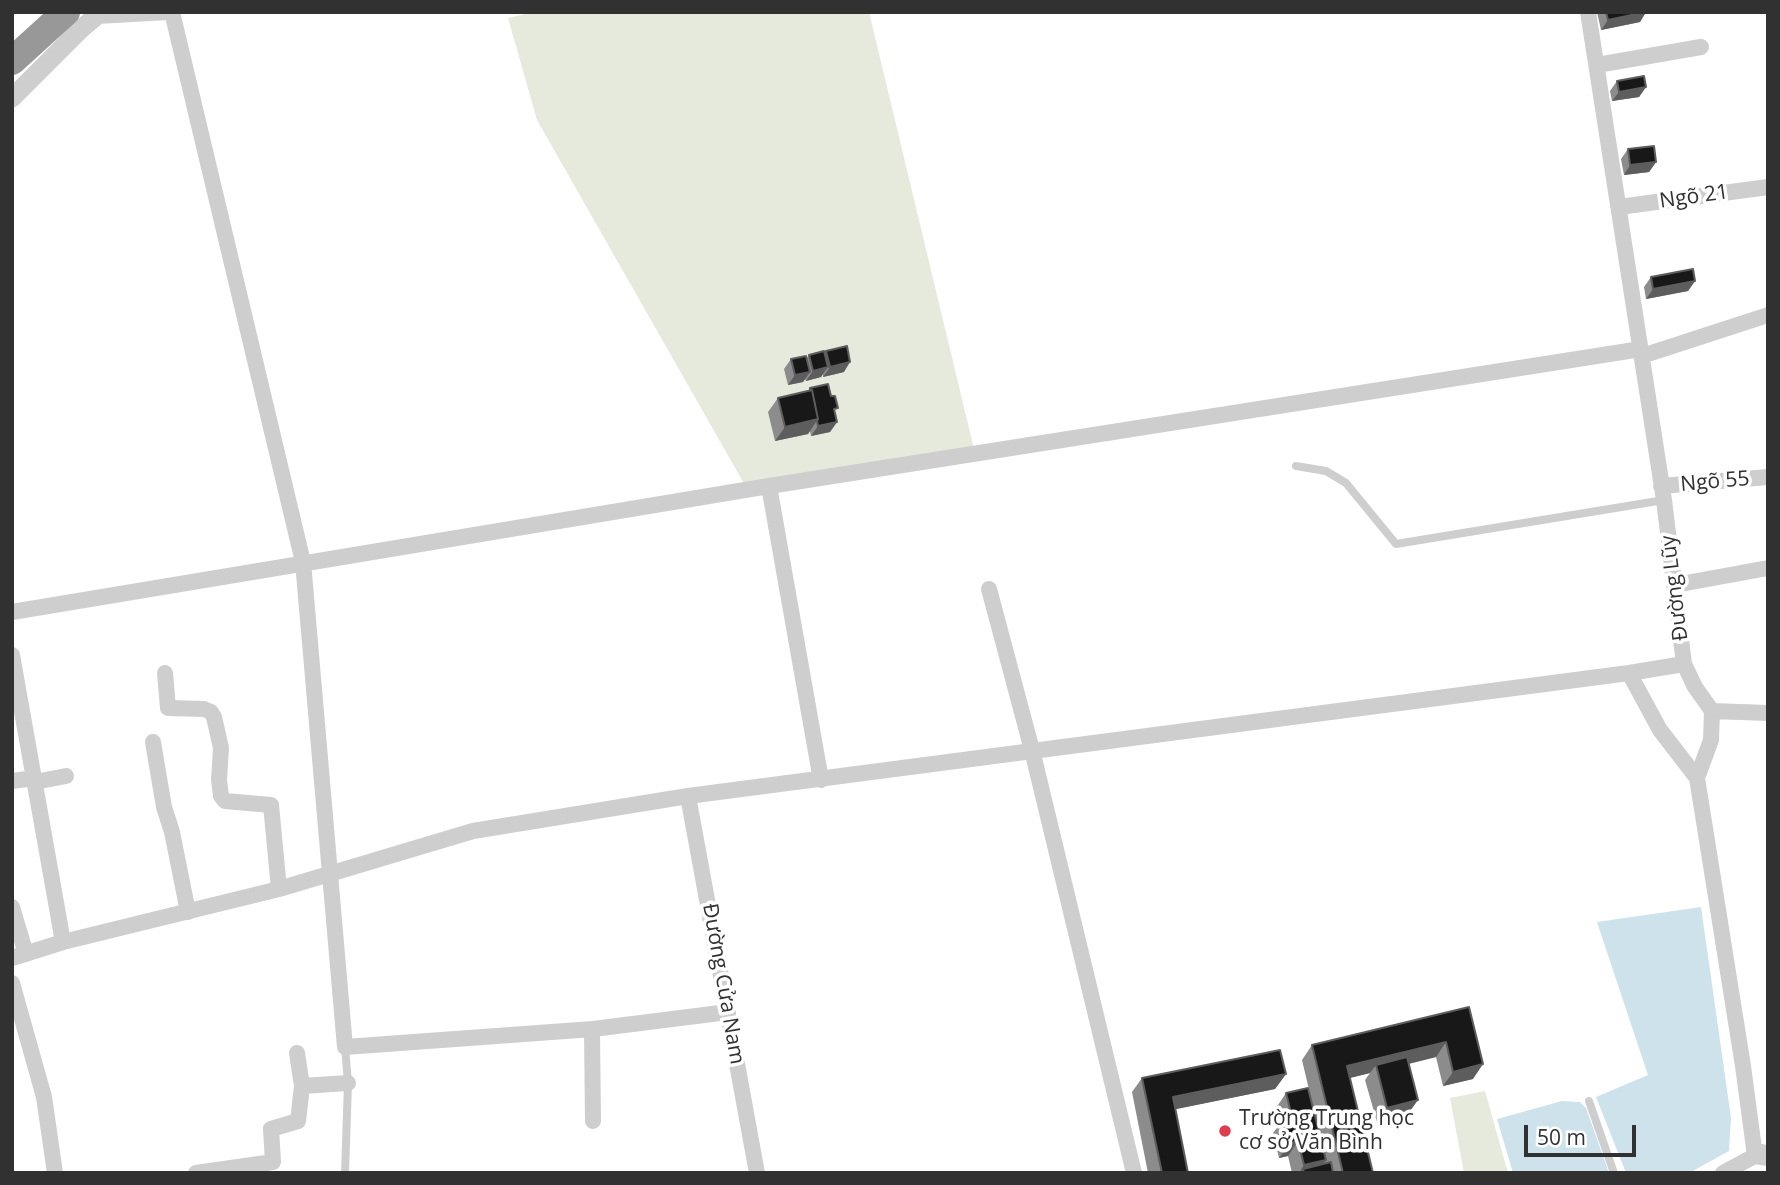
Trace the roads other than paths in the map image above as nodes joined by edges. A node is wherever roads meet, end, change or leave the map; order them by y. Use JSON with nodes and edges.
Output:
{"nodes":[{"id":1,"x":66,"y":12,"type":"edge"},
{"id":2,"x":170,"y":12,"type":"edge"},
{"id":3,"x":1588,"y":12,"type":"edge"},
{"id":4,"x":99,"y":14,"type":"edge"},
{"id":5,"x":1701,"y":47,"type":"dead end"},
{"id":6,"x":12,"y":61,"type":"edge"},
{"id":7,"x":1597,"y":65,"type":"junction"},
{"id":8,"x":12,"y":98,"type":"edge"},
{"id":9,"x":1768,"y":187,"type":"edge"},
{"id":10,"x":1619,"y":207,"type":"junction"},
{"id":11,"x":1768,"y":314,"type":"edge"},
{"id":12,"x":1642,"y":352,"type":"junction"},
{"id":13,"x":1296,"y":466,"type":"dead end"},
{"id":14,"x":1768,"y":477,"type":"edge"},
{"id":15,"x":769,"y":486,"type":"junction"},
{"id":16,"x":1663,"y":493,"type":"junction"},
{"id":17,"x":303,"y":562,"type":"junction"},
{"id":18,"x":1768,"y":568,"type":"edge"},
{"id":19,"x":1675,"y":585,"type":"junction"},
{"id":20,"x":989,"y":589,"type":"dead end"},
{"id":21,"x":12,"y":612,"type":"edge"},
{"id":22,"x":13,"y":660,"type":"edge"},
{"id":23,"x":1684,"y":664,"type":"junction"},
{"id":24,"x":166,"y":673,"type":"dead end"},
{"id":25,"x":1629,"y":673,"type":"junction"},
{"id":26,"x":1712,"y":711,"type":"junction"},
{"id":27,"x":1768,"y":713,"type":"edge"},
{"id":28,"x":153,"y":742,"type":"dead end"},
{"id":29,"x":1032,"y":750,"type":"junction"},
{"id":30,"x":66,"y":776,"type":"dead end"},
{"id":31,"x":1697,"y":778,"type":"junction"},
{"id":32,"x":34,"y":780,"type":"junction"},
{"id":33,"x":821,"y":780,"type":"junction"},
{"id":34,"x":12,"y":781,"type":"edge"},
{"id":35,"x":688,"y":796,"type":"junction"},
{"id":36,"x":330,"y":872,"type":"junction"},
{"id":37,"x":279,"y":888,"type":"junction"},
{"id":38,"x":12,"y":907,"type":"edge"},
{"id":39,"x":188,"y":912,"type":"junction"},
{"id":40,"x":63,"y":942,"type":"junction"},
{"id":41,"x":19,"y":956,"type":"edge"},
{"id":42,"x":12,"y":983,"type":"edge"},
{"id":43,"x":728,"y":1012,"type":"junction"},
{"id":44,"x":593,"y":1029,"type":"junction"},
{"id":45,"x":345,"y":1047,"type":"junction"},
{"id":46,"x":297,"y":1053,"type":"dead end"},
{"id":47,"x":348,"y":1083,"type":"junction"},
{"id":48,"x":302,"y":1086,"type":"junction"},
{"id":49,"x":1589,"y":1101,"type":"dead end"},
{"id":50,"x":593,"y":1121,"type":"dead end"},
{"id":51,"x":1763,"y":1154,"type":"edge"},
{"id":52,"x":55,"y":1173,"type":"edge"},
{"id":53,"x":196,"y":1173,"type":"edge"},
{"id":54,"x":345,"y":1173,"type":"edge"},
{"id":55,"x":757,"y":1173,"type":"edge"},
{"id":56,"x":1133,"y":1173,"type":"edge"},
{"id":57,"x":1614,"y":1173,"type":"edge"},
{"id":58,"x":1723,"y":1173,"type":"edge"}],
"edges":[{"from":1,"to":6,"type":"highway"},
{"from":2,"to":4,"type":"street"},
{"from":2,"to":17,"type":"street"},
{"from":3,"to":7,"type":"street","name":"Đường Lũy"},
{"from":4,"to":8,"type":"street"},
{"from":5,"to":7,"type":"street"},
{"from":7,"to":10,"type":"street","name":"Đường Lũy"},
{"from":9,"to":10,"type":"street","name":"Ngõ 21"},
{"from":10,"to":12,"type":"street","name":"Đường Lũy"},
{"from":11,"to":12,"type":"street"},
{"from":12,"to":15,"type":"street"},
{"from":12,"to":16,"type":"street","name":"Đường Lũy"},
{"from":13,"to":16,"type":"lane"},
{"from":14,"to":16,"type":"street","name":"Ngõ 55"},
{"from":15,"to":17,"type":"street"},
{"from":15,"to":33,"type":"street"},
{"from":16,"to":19,"type":"street","name":"Đường Lũy"},
{"from":17,"to":21,"type":"street"},
{"from":17,"to":36,"type":"street"},
{"from":18,"to":19,"type":"street"},
{"from":19,"to":23,"type":"street","name":"Đường Lũy"},
{"from":20,"to":29,"type":"street"},
{"from":22,"to":32,"type":"street"},
{"from":23,"to":25,"type":"street"},
{"from":23,"to":26,"type":"street","name":"Đường Lũy"},
{"from":24,"to":37,"type":"street"},
{"from":25,"to":29,"type":"street"},
{"from":25,"to":31,"type":"street"},
{"from":26,"to":27,"type":"street"},
{"from":26,"to":31,"type":"street"},
{"from":28,"to":39,"type":"street"},
{"from":29,"to":33,"type":"street"},
{"from":29,"to":56,"type":"street"},
{"from":30,"to":32,"type":"street"},
{"from":31,"to":51,"type":"street"},
{"from":32,"to":34,"type":"street"},
{"from":32,"to":40,"type":"street"},
{"from":33,"to":35,"type":"street"},
{"from":35,"to":36,"type":"street"},
{"from":35,"to":43,"type":"street","name":"Đường Cửa Nam"},
{"from":36,"to":37,"type":"street"},
{"from":36,"to":45,"type":"street"},
{"from":37,"to":39,"type":"street"},
{"from":38,"to":41,"type":"street"},
{"from":39,"to":40,"type":"street"},
{"from":40,"to":41,"type":"street"},
{"from":42,"to":52,"type":"street"},
{"from":43,"to":44,"type":"street"},
{"from":43,"to":55,"type":"street","name":"Đường Cửa Nam"},
{"from":44,"to":45,"type":"street"},
{"from":44,"to":50,"type":"street"},
{"from":45,"to":47,"type":"lane"},
{"from":46,"to":48,"type":"street"},
{"from":47,"to":48,"type":"street"},
{"from":47,"to":54,"type":"lane"},
{"from":48,"to":53,"type":"street"},
{"from":49,"to":57,"type":"lane"},
{"from":51,"to":58,"type":"street"}]}
